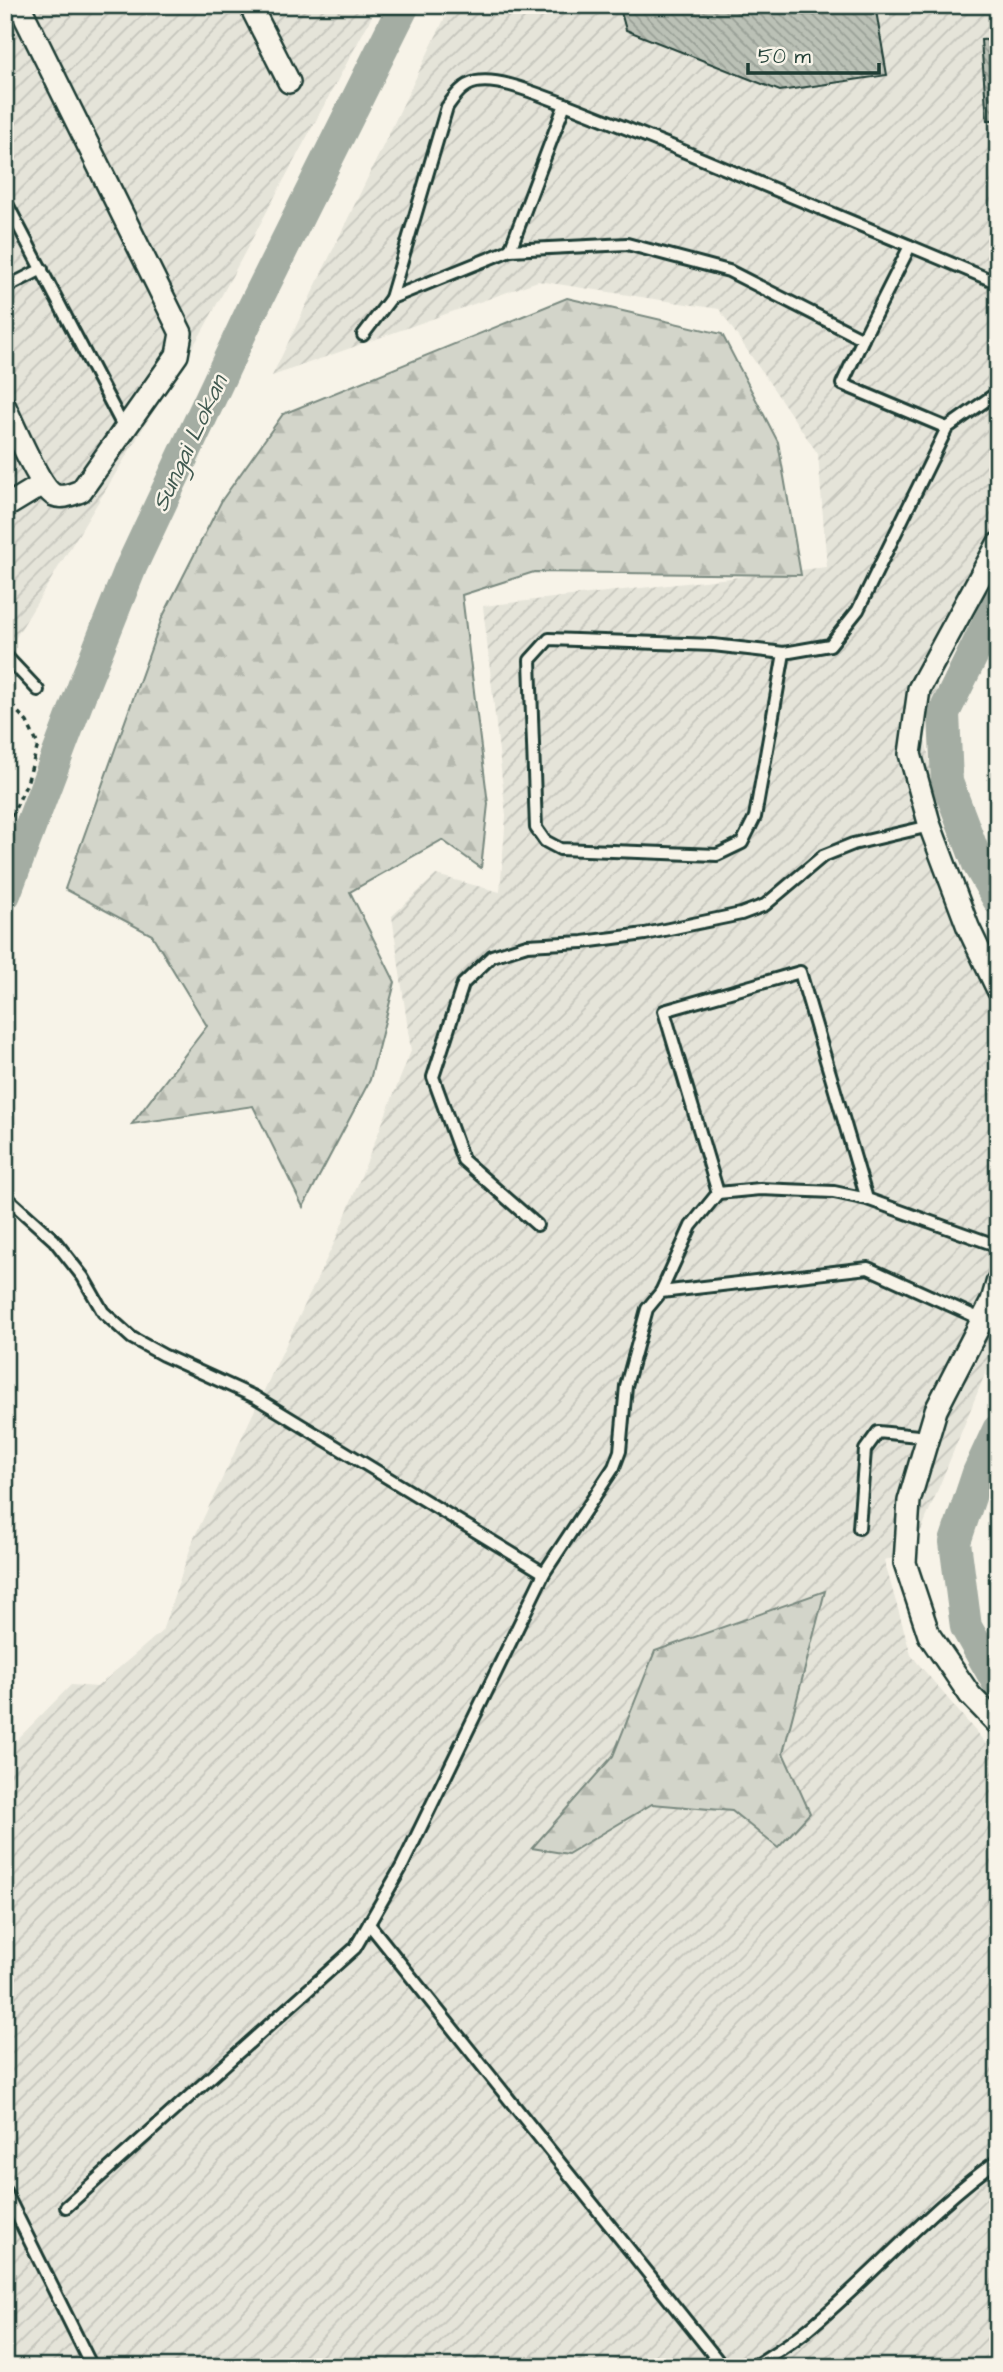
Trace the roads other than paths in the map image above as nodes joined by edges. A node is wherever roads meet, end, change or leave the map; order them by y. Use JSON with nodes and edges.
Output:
{"nodes":[{"id":1,"x":250,"y":5,"type":"edge"},
{"id":2,"x":15,"y":11,"type":"edge"},
{"id":3,"x":289,"y":82,"type":"dead end"},
{"id":4,"x":565,"y":104,"type":"junction"},
{"id":5,"x":5,"y":200,"type":"edge"},
{"id":6,"x":910,"y":246,"type":"junction"},
{"id":7,"x":510,"y":250,"type":"junction"},
{"id":8,"x":42,"y":269,"type":"junction"},
{"id":9,"x":998,"y":283,"type":"edge"},
{"id":10,"x":5,"y":288,"type":"edge"},
{"id":11,"x":391,"y":298,"type":"junction"},
{"id":12,"x":363,"y":335,"type":"dead end"},
{"id":13,"x":863,"y":339,"type":"junction"},
{"id":14,"x":998,"y":392,"type":"edge"},
{"id":15,"x":5,"y":407,"type":"edge"},
{"id":16,"x":947,"y":428,"type":"junction"},
{"id":17,"x":125,"y":430,"type":"junction"},
{"id":18,"x":43,"y":484,"type":"junction"},
{"id":19,"x":5,"y":507,"type":"edge"},
{"id":20,"x":998,"y":544,"type":"edge"},
{"id":21,"x":784,"y":653,"type":"junction"},
{"id":22,"x":5,"y":655,"type":"edge"},
{"id":23,"x":38,"y":690,"type":"dead end"},
{"id":24,"x":930,"y":827,"type":"junction"},
{"id":25,"x":998,"y":990,"type":"edge"},
{"id":26,"x":718,"y":1193,"type":"junction"},
{"id":27,"x":5,"y":1196,"type":"edge"},
{"id":28,"x":867,"y":1199,"type":"junction"},
{"id":29,"x":537,"y":1226,"type":"dead end"},
{"id":30,"x":998,"y":1246,"type":"edge"},
{"id":31,"x":998,"y":1280,"type":"edge"},
{"id":32,"x":661,"y":1292,"type":"junction"},
{"id":33,"x":983,"y":1320,"type":"junction"},
{"id":34,"x":928,"y":1437,"type":"junction"},
{"id":35,"x":859,"y":1528,"type":"dead end"},
{"id":36,"x":544,"y":1573,"type":"junction"},
{"id":37,"x":998,"y":1724,"type":"edge"},
{"id":38,"x":369,"y":1924,"type":"junction"},
{"id":39,"x":998,"y":2161,"type":"edge"},
{"id":40,"x":5,"y":2191,"type":"edge"},
{"id":41,"x":66,"y":2207,"type":"dead end"},
{"id":42,"x":92,"y":2367,"type":"edge"},
{"id":43,"x":723,"y":2367,"type":"edge"},
{"id":44,"x":753,"y":2367,"type":"edge"}],
"edges":[{"from":1,"to":3,"type":"street"},
{"from":2,"to":17,"type":"street"},
{"from":4,"to":6,"type":"lane"},
{"from":4,"to":7,"type":"lane"},
{"from":4,"to":11,"type":"lane"},
{"from":5,"to":8,"type":"lane"},
{"from":6,"to":9,"type":"lane"},
{"from":6,"to":13,"type":"lane"},
{"from":7,"to":11,"type":"lane"},
{"from":7,"to":13,"type":"lane"},
{"from":8,"to":10,"type":"lane"},
{"from":8,"to":17,"type":"lane"},
{"from":11,"to":12,"type":"lane"},
{"from":13,"to":16,"type":"lane"},
{"from":14,"to":16,"type":"lane"},
{"from":15,"to":18,"type":"street"},
{"from":16,"to":21,"type":"lane"},
{"from":17,"to":18,"type":"street"},
{"from":18,"to":19,"type":"street"},
{"from":20,"to":24,"type":"street"},
{"from":21,"to":21,"type":"lane"},
{"from":22,"to":23,"type":"lane"},
{"from":24,"to":25,"type":"street"},
{"from":24,"to":29,"type":"lane"},
{"from":26,"to":28,"type":"lane"},
{"from":26,"to":28,"type":"lane"},
{"from":26,"to":32,"type":"lane"},
{"from":27,"to":36,"type":"lane"},
{"from":28,"to":30,"type":"lane"},
{"from":31,"to":33,"type":"street"},
{"from":32,"to":33,"type":"lane"},
{"from":32,"to":36,"type":"lane"},
{"from":33,"to":34,"type":"street"},
{"from":34,"to":35,"type":"lane"},
{"from":34,"to":37,"type":"street"},
{"from":36,"to":38,"type":"lane"},
{"from":38,"to":41,"type":"lane"},
{"from":38,"to":43,"type":"lane"},
{"from":39,"to":44,"type":"lane"},
{"from":40,"to":42,"type":"lane"}]}
